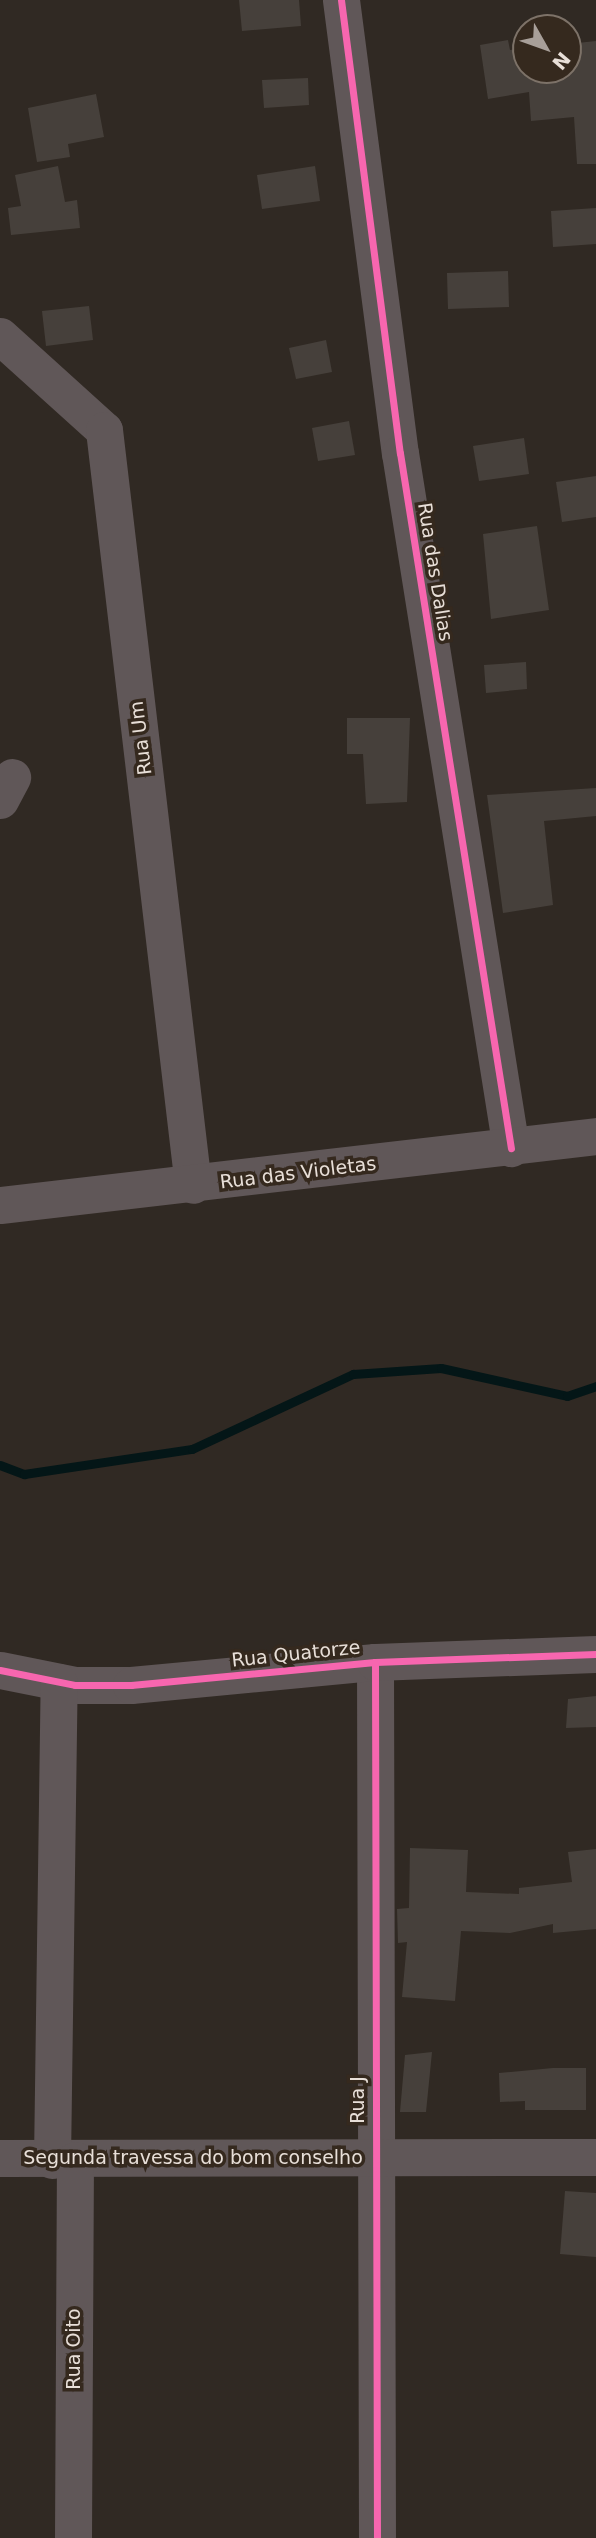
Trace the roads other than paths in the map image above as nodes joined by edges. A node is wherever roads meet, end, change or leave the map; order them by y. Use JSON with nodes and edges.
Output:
{"nodes":[{"id":1,"x":341,"y":0,"type":"edge"},
{"id":2,"x":0,"y":335,"type":"edge"},
{"id":3,"x":596,"y":1136,"type":"edge"},
{"id":4,"x":511,"y":1148,"type":"junction"},
{"id":5,"x":193,"y":1185,"type":"junction"},
{"id":6,"x":0,"y":1205,"type":"edge"},
{"id":7,"x":596,"y":1654,"type":"edge"},
{"id":8,"x":375,"y":1662,"type":"junction"},
{"id":9,"x":0,"y":1670,"type":"edge"},
{"id":10,"x":59,"y":1682,"type":"junction"},
{"id":11,"x":373,"y":2157,"type":"junction"},
{"id":12,"x":596,"y":2157,"type":"edge"},
{"id":13,"x":0,"y":2158,"type":"edge"},
{"id":14,"x":63,"y":2160,"type":"junction"},
{"id":15,"x":72,"y":2538,"type":"edge"},
{"id":16,"x":377,"y":2538,"type":"edge"}],
"edges":[{"from":1,"to":4,"type":"street","name":"Rua das Dalias"},
{"from":2,"to":5,"type":"street","name":"Rua Um"},
{"from":3,"to":4,"type":"street","name":"Rua das Violetas"},
{"from":4,"to":5,"type":"street","name":"Rua das Violetas"},
{"from":5,"to":6,"type":"street","name":"Rua das Violetas"},
{"from":7,"to":8,"type":"street","name":"Rua Quatorze"},
{"from":8,"to":10,"type":"street","name":"Rua Quatorze"},
{"from":8,"to":11,"type":"street","name":"Rua J"},
{"from":9,"to":10,"type":"street","name":"Rua Quatorze"},
{"from":10,"to":14,"type":"street","name":"Rua Oito"},
{"from":11,"to":12,"type":"street","name":"Segunda travessa do bom conselho"},
{"from":11,"to":14,"type":"street","name":"Segunda travessa do bom conselho"},
{"from":11,"to":16,"type":"street","name":"Rua J"},
{"from":13,"to":14,"type":"street","name":"Segunda travessa do bom conselho"},
{"from":14,"to":15,"type":"street","name":"Rua Oito"}]}
